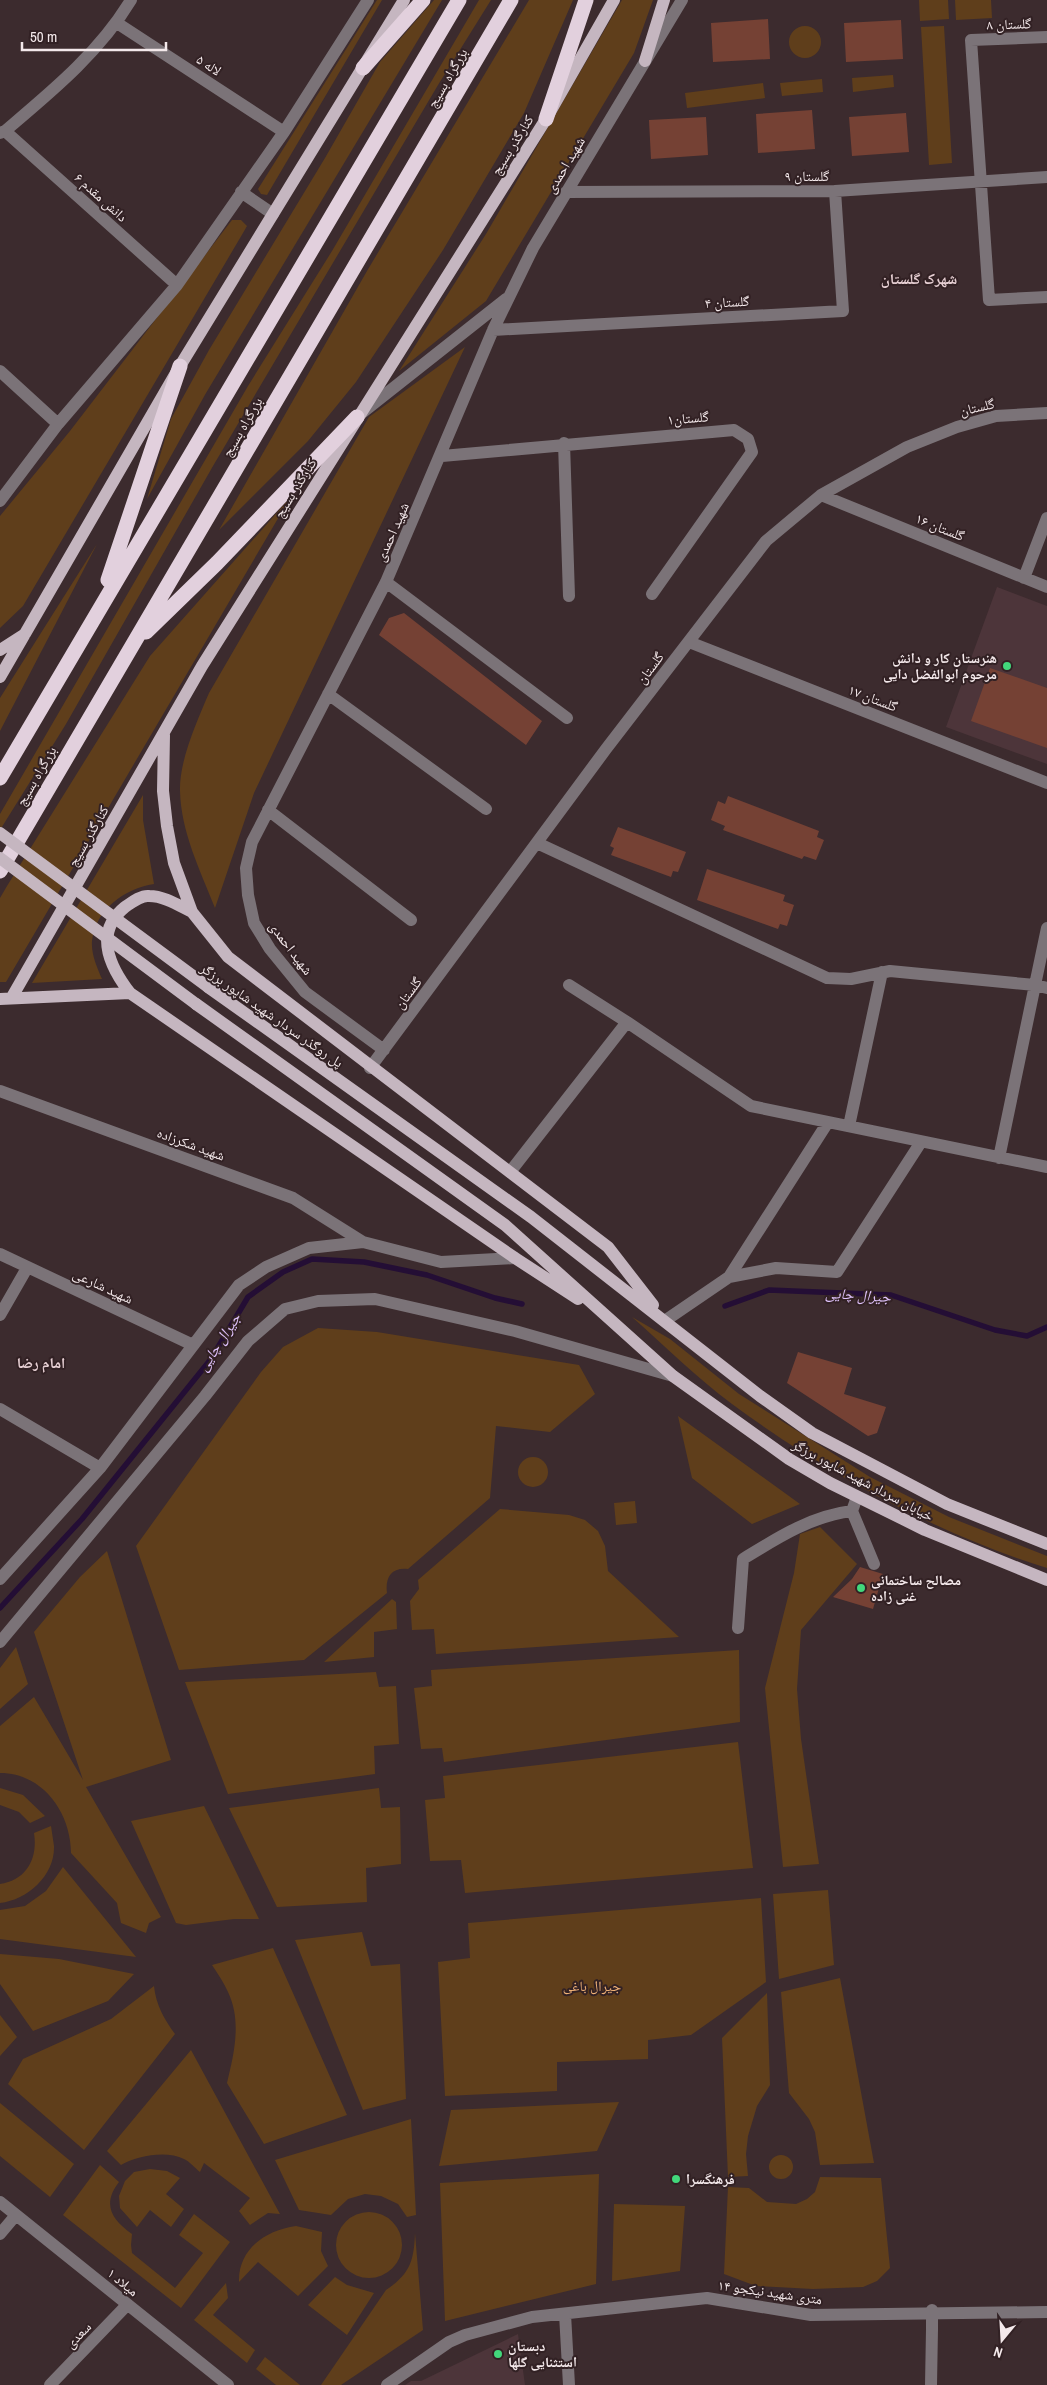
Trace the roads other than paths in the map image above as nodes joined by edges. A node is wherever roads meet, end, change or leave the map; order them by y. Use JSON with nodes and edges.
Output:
{"nodes":[{"id":1,"x":131,"y":0,"type":"edge"},
{"id":2,"x":366,"y":0,"type":"edge"},
{"id":3,"x":404,"y":0,"type":"edge"},
{"id":4,"x":423,"y":0,"type":"edge"},
{"id":5,"x":459,"y":0,"type":"edge"},
{"id":6,"x":511,"y":0,"type":"edge"},
{"id":7,"x":586,"y":0,"type":"edge"},
{"id":8,"x":614,"y":0,"type":"edge"},
{"id":9,"x":664,"y":0,"type":"edge"},
{"id":10,"x":682,"y":0,"type":"edge"},
{"id":11,"x":117,"y":23,"type":"junction"},
{"id":12,"x":1047,"y":37,"type":"edge"},
{"id":13,"x":644,"y":61,"type":"junction"},
{"id":14,"x":364,"y":68,"type":"junction"},
{"id":15,"x":546,"y":119,"type":"junction"},
{"id":16,"x":2,"y":132,"type":"edge"},
{"id":17,"x":284,"y":132,"type":"junction"},
{"id":18,"x":1047,"y":177,"type":"edge"},
{"id":19,"x":981,"y":181,"type":"junction"},
{"id":20,"x":835,"y":191,"type":"junction"},
{"id":21,"x":241,"y":192,"type":"junction"},
{"id":22,"x":566,"y":192,"type":"junction"},
{"id":23,"x":273,"y":214,"type":"junction"},
{"id":24,"x":176,"y":285,"type":"junction"},
{"id":25,"x":509,"y":296,"type":"junction"},
{"id":26,"x":1047,"y":297,"type":"edge"},
{"id":27,"x":493,"y":330,"type":"junction"},
{"id":28,"x":180,"y":366,"type":"junction"},
{"id":29,"x":0,"y":371,"type":"edge"},
{"id":30,"x":1047,"y":413,"type":"edge"},
{"id":31,"x":357,"y":417,"type":"junction"},
{"id":32,"x":58,"y":424,"type":"junction"},
{"id":33,"x":564,"y":443,"type":"junction"},
{"id":34,"x":442,"y":456,"type":"junction"},
{"id":35,"x":821,"y":495,"type":"junction"},
{"id":36,"x":0,"y":501,"type":"edge"},
{"id":37,"x":1047,"y":518,"type":"edge"},
{"id":38,"x":1024,"y":578,"type":"junction"},
{"id":39,"x":386,"y":582,"type":"junction"},
{"id":40,"x":1047,"y":587,"type":"edge"},
{"id":41,"x":652,"y":594,"type":"dead end"},
{"id":42,"x":569,"y":596,"type":"dead end"},
{"id":43,"x":99,"y":609,"type":"junction"},
{"id":44,"x":27,"y":633,"type":"junction"},
{"id":45,"x":689,"y":642,"type":"junction"},
{"id":46,"x":132,"y":645,"type":"junction"},
{"id":47,"x":0,"y":650,"type":"edge"},
{"id":48,"x":0,"y":677,"type":"edge"},
{"id":49,"x":328,"y":694,"type":"junction"},
{"id":50,"x":568,"y":718,"type":"dead end"},
{"id":51,"x":164,"y":733,"type":"junction"},
{"id":52,"x":0,"y":778,"type":"edge"},
{"id":53,"x":1047,"y":782,"type":"edge"},
{"id":54,"x":268,"y":810,"type":"junction"},
{"id":55,"x":486,"y":810,"type":"dead end"},
{"id":56,"x":0,"y":833,"type":"edge"},
{"id":57,"x":537,"y":843,"type":"junction"},
{"id":58,"x":0,"y":858,"type":"edge"},
{"id":59,"x":0,"y":871,"type":"edge"},
{"id":60,"x":192,"y":912,"type":"junction"},
{"id":61,"x":410,"y":920,"type":"dead end"},
{"id":62,"x":1047,"y":928,"type":"edge"},
{"id":63,"x":882,"y":972,"type":"junction"},
{"id":64,"x":569,"y":986,"type":"dead end"},
{"id":65,"x":1041,"y":987,"type":"edge"},
{"id":66,"x":130,"y":992,"type":"junction"},
{"id":67,"x":6,"y":998,"type":"edge"},
{"id":68,"x":627,"y":1022,"type":"junction"},
{"id":69,"x":384,"y":1050,"type":"junction"},
{"id":70,"x":370,"y":1068,"type":"junction"},
{"id":71,"x":0,"y":1091,"type":"edge"},
{"id":72,"x":828,"y":1122,"type":"junction"},
{"id":73,"x":849,"y":1126,"type":"junction"},
{"id":74,"x":921,"y":1142,"type":"junction"},
{"id":75,"x":999,"y":1158,"type":"junction"},
{"id":76,"x":1047,"y":1167,"type":"edge"},
{"id":77,"x":510,"y":1172,"type":"junction"},
{"id":78,"x":364,"y":1242,"type":"junction"},
{"id":79,"x":0,"y":1254,"type":"edge"},
{"id":80,"x":515,"y":1258,"type":"junction"},
{"id":81,"x":27,"y":1268,"type":"junction"},
{"id":82,"x":728,"y":1277,"type":"junction"},
{"id":83,"x":0,"y":1315,"type":"edge"},
{"id":84,"x":666,"y":1320,"type":"junction"},
{"id":85,"x":611,"y":1321,"type":"junction"},
{"id":86,"x":193,"y":1345,"type":"junction"},
{"id":87,"x":673,"y":1376,"type":"junction"},
{"id":88,"x":0,"y":1409,"type":"edge"},
{"id":89,"x":100,"y":1468,"type":"junction"},
{"id":90,"x":857,"y":1497,"type":"junction"},
{"id":91,"x":852,"y":1511,"type":"junction"},
{"id":92,"x":1047,"y":1544,"type":"edge"},
{"id":93,"x":874,"y":1564,"type":"dead end"},
{"id":94,"x":0,"y":1580,"type":"edge"},
{"id":95,"x":1047,"y":1580,"type":"edge"},
{"id":96,"x":738,"y":1628,"type":"dead end"},
{"id":97,"x":0,"y":1642,"type":"edge"},
{"id":98,"x":0,"y":2202,"type":"edge"},
{"id":99,"x":16,"y":2215,"type":"junction"},
{"id":100,"x":0,"y":2234,"type":"edge"},
{"id":101,"x":127,"y":2305,"type":"junction"},
{"id":102,"x":932,"y":2310,"type":"dead end"},
{"id":103,"x":1047,"y":2312,"type":"edge"},
{"id":104,"x":565,"y":2314,"type":"junction"},
{"id":105,"x":50,"y":2385,"type":"edge"},
{"id":106,"x":228,"y":2385,"type":"edge"},
{"id":107,"x":387,"y":2385,"type":"edge"},
{"id":108,"x":569,"y":2385,"type":"edge"},
{"id":109,"x":931,"y":2385,"type":"edge"}],
"edges":[{"from":1,"to":11,"type":"street"},
{"from":2,"to":17,"type":"street"},
{"from":3,"to":14,"type":"main road"},
{"from":4,"to":14,"type":"highway"},
{"from":5,"to":43,"type":"highway","name":"بزرگراه بسیج"},
{"from":6,"to":46,"type":"highway","name":"بزرگراه بسیج"},
{"from":7,"to":15,"type":"highway"},
{"from":8,"to":15,"type":"main road","name":"کنارگذر بسیج"},
{"from":9,"to":13,"type":"main road"},
{"from":10,"to":13,"type":"street","name":"شهید احمدی"},
{"from":11,"to":16,"type":"street"},
{"from":11,"to":17,"type":"street","name":"لاله ۵"},
{"from":12,"to":19,"type":"street","name":"گلستان ۸"},
{"from":13,"to":22,"type":"street","name":"شهید احمدی"},
{"from":14,"to":23,"type":"main road"},
{"from":15,"to":31,"type":"main road","name":"کنارگذر بسیج"},
{"from":16,"to":24,"type":"street","name":"دانش مقدم ۶"},
{"from":17,"to":21,"type":"street"},
{"from":18,"to":19,"type":"street","name":"گلستان ۹"},
{"from":19,"to":20,"type":"street","name":"گلستان ۹"},
{"from":19,"to":26,"type":"street"},
{"from":20,"to":22,"type":"street","name":"گلستان ۹"},
{"from":20,"to":27,"type":"street","name":"گلستان ۴"},
{"from":21,"to":23,"type":"street"},
{"from":21,"to":24,"type":"street"},
{"from":22,"to":25,"type":"street","name":"شهید احمدی"},
{"from":23,"to":28,"type":"main road"},
{"from":24,"to":32,"type":"street"},
{"from":25,"to":27,"type":"street","name":"شهید احمدی"},
{"from":25,"to":31,"type":"street"},
{"from":27,"to":34,"type":"street","name":"شهید احمدی"},
{"from":28,"to":43,"type":"highway"},
{"from":28,"to":44,"type":"main road"},
{"from":29,"to":32,"type":"street"},
{"from":30,"to":35,"type":"street","name":"گلستان"},
{"from":31,"to":46,"type":"highway"},
{"from":31,"to":51,"type":"main road","name":"کنارگذر بسیج"},
{"from":32,"to":36,"type":"street"},
{"from":33,"to":34,"type":"street","name":"گلستان۱"},
{"from":33,"to":41,"type":"street","name":"گلستان۱"},
{"from":33,"to":42,"type":"street"},
{"from":34,"to":39,"type":"street","name":"شهید احمدی"},
{"from":35,"to":38,"type":"street","name":"گلستان ۱۶"},
{"from":35,"to":45,"type":"street","name":"گلستان"},
{"from":37,"to":38,"type":"street"},
{"from":38,"to":40,"type":"street","name":"گلستان ۱۶"},
{"from":39,"to":49,"type":"street","name":"شهید احمدی"},
{"from":39,"to":50,"type":"street"},
{"from":43,"to":52,"type":"highway","name":"بزرگراه بسیج"},
{"from":44,"to":47,"type":"main road"},
{"from":44,"to":48,"type":"main road"},
{"from":45,"to":53,"type":"street","name":"گلستان ۱۷"},
{"from":45,"to":57,"type":"street","name":"گلستان"},
{"from":46,"to":59,"type":"highway","name":"بزرگراه بسیج"},
{"from":49,"to":54,"type":"street","name":"شهید احمدی"},
{"from":49,"to":55,"type":"street"},
{"from":51,"to":60,"type":"main road"},
{"from":51,"to":67,"type":"main road","name":"کنارگذر بسیج"},
{"from":54,"to":61,"type":"street"},
{"from":54,"to":69,"type":"street","name":"شهید احمدی"},
{"from":56,"to":84,"type":"main road","name":"پل روگذر سردار شهید شاپور برزگر","bridge":true},
{"from":57,"to":63,"type":"street"},
{"from":57,"to":69,"type":"street","name":"گلستان"},
{"from":58,"to":85,"type":"main road","bridge":true},
{"from":60,"to":66,"type":"main road"},
{"from":60,"to":70,"type":"main road"},
{"from":62,"to":65,"type":"street"},
{"from":63,"to":65,"type":"street"},
{"from":63,"to":73,"type":"street"},
{"from":64,"to":68,"type":"street"},
{"from":65,"to":75,"type":"street"},
{"from":66,"to":67,"type":"main road"},
{"from":66,"to":80,"type":"main road"},
{"from":68,"to":72,"type":"street"},
{"from":68,"to":77,"type":"street"},
{"from":69,"to":70,"type":"street","name":"گلستان"},
{"from":70,"to":77,"type":"main road"},
{"from":71,"to":78,"type":"street","name":"شهید شکرزاده"},
{"from":72,"to":73,"type":"street"},
{"from":72,"to":82,"type":"street"},
{"from":73,"to":74,"type":"street"},
{"from":74,"to":75,"type":"street"},
{"from":74,"to":82,"type":"street"},
{"from":75,"to":76,"type":"street"},
{"from":77,"to":84,"type":"main road"},
{"from":78,"to":80,"type":"street"},
{"from":78,"to":86,"type":"street"},
{"from":79,"to":81,"type":"street","name":"شهید شارعی"},
{"from":80,"to":85,"type":"main road"},
{"from":81,"to":83,"type":"street"},
{"from":81,"to":86,"type":"street","name":"شهید شارعی"},
{"from":82,"to":84,"type":"street"},
{"from":84,"to":92,"type":"main road","name":"خیابان سردار شهید شاپور برزگر"},
{"from":85,"to":87,"type":"main road","name":"خیابان سردار شهید شاپور برزگر"},
{"from":86,"to":89,"type":"street"},
{"from":87,"to":90,"type":"main road","name":"خیابان سردار شهید شاپور برزگر"},
{"from":87,"to":97,"type":"street"},
{"from":88,"to":89,"type":"street"},
{"from":89,"to":94,"type":"street"},
{"from":90,"to":91,"type":"street"},
{"from":90,"to":95,"type":"main road","name":"خیابان سردار شهید شاپور برزگر"},
{"from":91,"to":93,"type":"street"},
{"from":91,"to":96,"type":"street"},
{"from":98,"to":99,"type":"street","name":"میلاد ۱"},
{"from":99,"to":100,"type":"street"},
{"from":99,"to":101,"type":"street","name":"میلاد ۱"},
{"from":101,"to":105,"type":"street","name":"سعدی"},
{"from":101,"to":106,"type":"street","name":"میلاد ۱"},
{"from":102,"to":109,"type":"street","bridge":true},
{"from":103,"to":104,"type":"street","name":"۱۴ متری شهید نیکجو"},
{"from":104,"to":107,"type":"street","name":"۱۴ متری شهید نیکجو"},
{"from":104,"to":108,"type":"street"}]}
